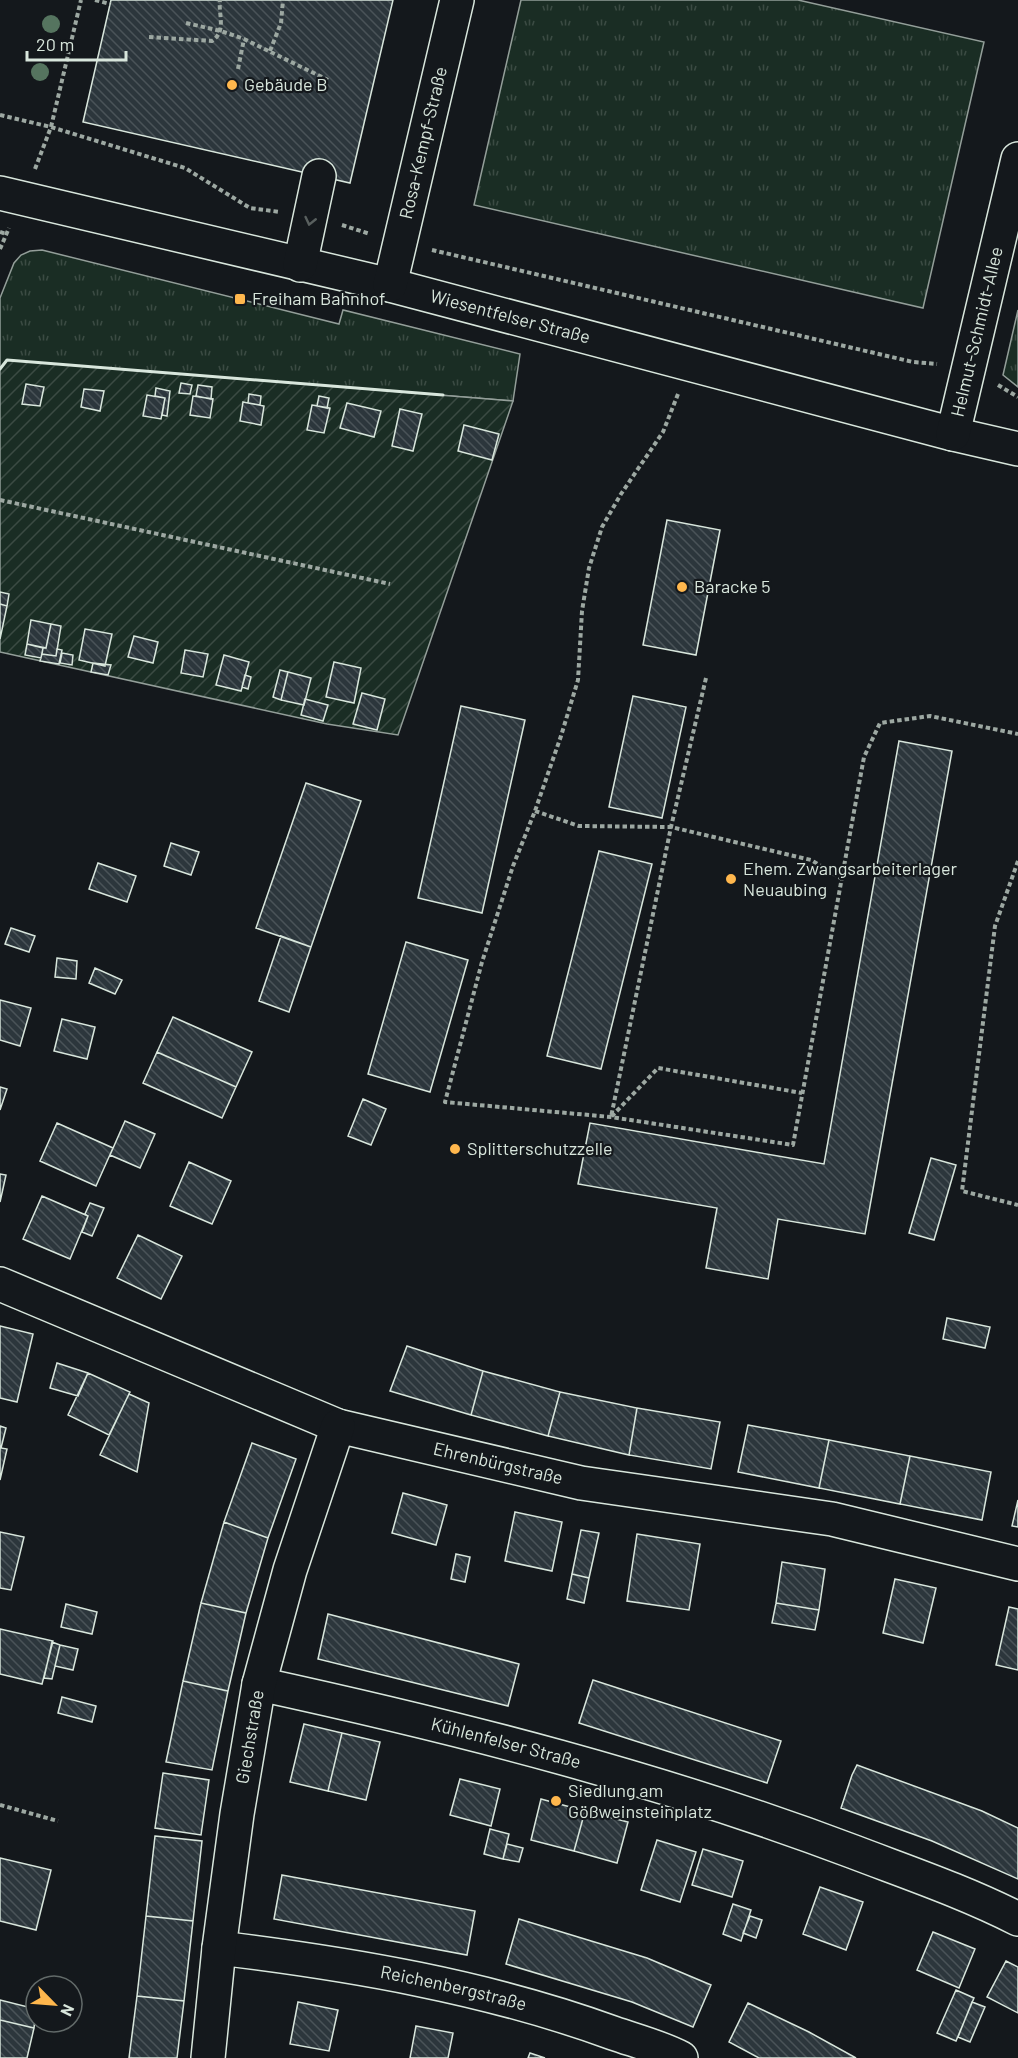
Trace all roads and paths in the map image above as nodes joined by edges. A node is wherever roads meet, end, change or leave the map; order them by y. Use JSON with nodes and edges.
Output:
{"nodes":[{"id":1,"x":81,"y":0,"type":"edge"},
{"id":2,"x":94,"y":0,"type":"edge"},
{"id":3,"x":220,"y":0,"type":"edge"},
{"id":4,"x":283,"y":0,"type":"edge"},
{"id":5,"x":457,"y":0,"type":"edge"},
{"id":6,"x":110,"y":4,"type":"dead end"},
{"id":7,"x":186,"y":23,"type":"dead end"},
{"id":8,"x":221,"y":31,"type":"junction"},
{"id":9,"x":149,"y":37,"type":"dead end"},
{"id":10,"x":244,"y":39,"type":"junction"},
{"id":11,"x":270,"y":51,"type":"junction"},
{"id":12,"x":238,"y":69,"type":"dead end"},
{"id":13,"x":328,"y":80,"type":"dead end"},
{"id":14,"x":0,"y":115,"type":"edge"},
{"id":15,"x":51,"y":128,"type":"junction"},
{"id":16,"x":1018,"y":159,"type":"edge"},
{"id":17,"x":319,"y":176,"type":"dead end"},
{"id":18,"x":12,"y":196,"type":"edge"},
{"id":19,"x":312,"y":216,"type":"junction"},
{"id":20,"x":0,"y":232,"type":"edge"},
{"id":21,"x":6,"y":234,"type":"junction"},
{"id":22,"x":400,"y":243,"type":"junction"},
{"id":23,"x":0,"y":249,"type":"edge"},
{"id":24,"x":300,"y":265,"type":"junction"},
{"id":25,"x":390,"y":285,"type":"junction"},
{"id":26,"x":685,"y":364,"type":"junction"},
{"id":27,"x":969,"y":366,"type":"junction"},
{"id":28,"x":1018,"y":397,"type":"edge"},
{"id":29,"x":953,"y":434,"type":"junction"},
{"id":30,"x":1018,"y":449,"type":"edge"},
{"id":31,"x":0,"y":500,"type":"edge"},
{"id":32,"x":390,"y":584,"type":"dead end"},
{"id":33,"x":706,"y":678,"type":"dead end"},
{"id":34,"x":1018,"y":734,"type":"edge"},
{"id":35,"x":535,"y":811,"type":"junction"},
{"id":36,"x":671,"y":827,"type":"junction"},
{"id":37,"x":1018,"y":861,"type":"edge"},
{"id":38,"x":842,"y":879,"type":"junction"},
{"id":39,"x":802,"y":1093,"type":"junction"},
{"id":40,"x":611,"y":1117,"type":"junction"},
{"id":41,"x":1018,"y":1205,"type":"edge"},
{"id":42,"x":0,"y":1284,"type":"edge"},
{"id":43,"x":338,"y":1426,"type":"junction"},
{"id":44,"x":1018,"y":1564,"type":"edge"},
{"id":45,"x":259,"y":1684,"type":"junction"},
{"id":46,"x":0,"y":1805,"type":"edge"},
{"id":47,"x":58,"y":1821,"type":"dead end"},
{"id":48,"x":1018,"y":1919,"type":"edge"},
{"id":49,"x":219,"y":1948,"type":"junction"},
{"id":50,"x":208,"y":2058,"type":"edge"},
{"id":51,"x":681,"y":2058,"type":"edge"}],
"edges":[{"from":1,"to":15,"type":"path"},
{"from":2,"to":6,"type":"path"},
{"from":3,"to":8,"type":"path"},
{"from":4,"to":11,"type":"path"},
{"from":5,"to":22,"type":"street","name":"Rosa-Kempf-Straße"},
{"from":7,"to":8,"type":"path"},
{"from":8,"to":9,"type":"path"},
{"from":8,"to":10,"type":"path"},
{"from":10,"to":11,"type":"path"},
{"from":10,"to":12,"type":"path"},
{"from":11,"to":13,"type":"path"},
{"from":14,"to":15,"type":"path"},
{"from":15,"to":18,"type":"path"},
{"from":15,"to":19,"type":"path"},
{"from":16,"to":27,"type":"street","name":"Helmut-Schmidt-Allee"},
{"from":17,"to":19,"type":"street"},
{"from":18,"to":21,"type":"path"},
{"from":18,"to":24,"type":"street","name":"Wiesentfelser Straße"},
{"from":19,"to":22,"type":"path"},
{"from":19,"to":24,"type":"street","one_way":true},
{"from":20,"to":21,"type":"path"},
{"from":21,"to":23,"type":"path"},
{"from":22,"to":25,"type":"street","name":"Rosa-Kempf-Straße"},
{"from":22,"to":27,"type":"path"},
{"from":24,"to":25,"type":"street","name":"Wiesentfelser Straße"},
{"from":25,"to":26,"type":"street","name":"Wiesentfelser Straße"},
{"from":26,"to":29,"type":"street","name":"Wiesentfelser Straße"},
{"from":26,"to":35,"type":"path"},
{"from":27,"to":28,"type":"path"},
{"from":27,"to":29,"type":"street","name":"Helmut-Schmidt-Allee"},
{"from":29,"to":30,"type":"street","name":"Wiesentfelser Straße"},
{"from":31,"to":32,"type":"path"},
{"from":33,"to":36,"type":"path"},
{"from":34,"to":38,"type":"path"},
{"from":35,"to":36,"type":"path"},
{"from":35,"to":40,"type":"path"},
{"from":36,"to":38,"type":"path"},
{"from":36,"to":40,"type":"path"},
{"from":37,"to":41,"type":"path"},
{"from":38,"to":39,"type":"path"},
{"from":39,"to":40,"type":"path"},
{"from":39,"to":40,"type":"path"},
{"from":42,"to":43,"type":"street","name":"Ehrenbürgstraße"},
{"from":43,"to":44,"type":"street","name":"Ehrenbürgstraße"},
{"from":43,"to":45,"type":"street","name":"Giechstraße"},
{"from":45,"to":48,"type":"street","name":"Kühlenfelser Straße"},
{"from":45,"to":49,"type":"street","name":"Giechstraße"},
{"from":46,"to":47,"type":"path"},
{"from":49,"to":50,"type":"street","name":"Giechstraße"},
{"from":49,"to":51,"type":"street","name":"Reichenbergstraße"}]}
